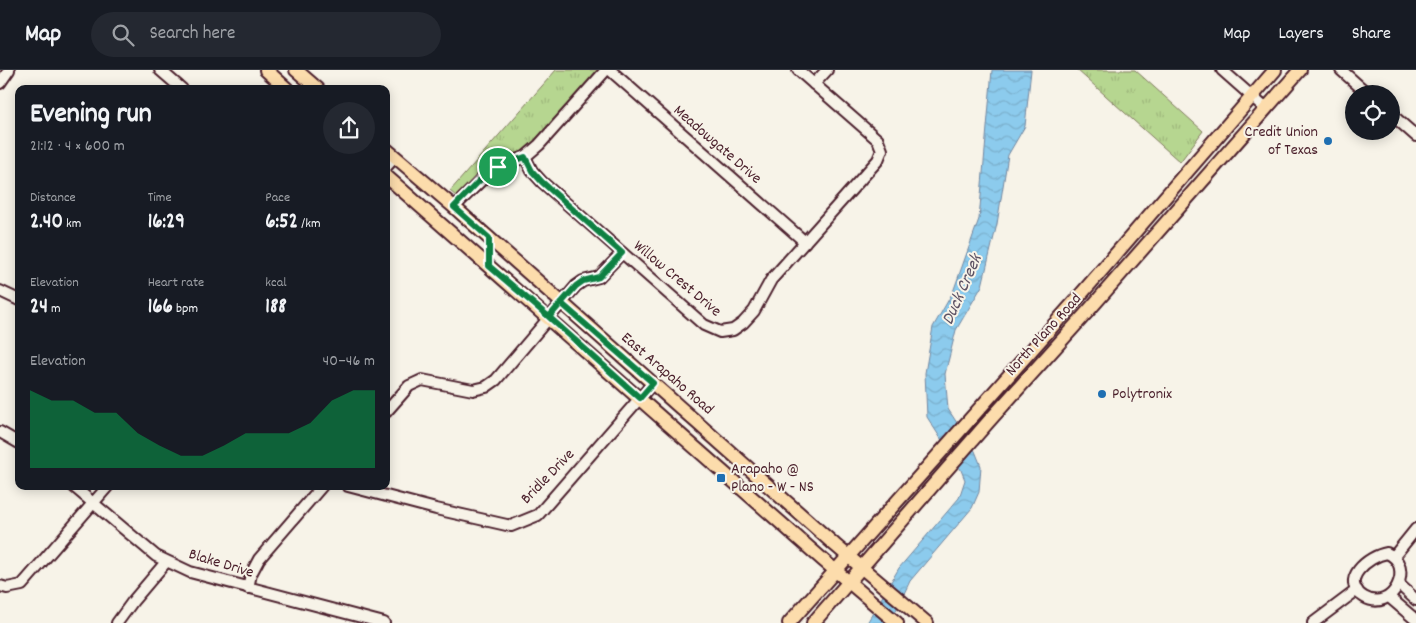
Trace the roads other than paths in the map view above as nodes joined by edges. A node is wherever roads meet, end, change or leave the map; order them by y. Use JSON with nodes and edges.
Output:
{"nodes":[{"id":1,"x":9,"y":70,"type":"edge"},
{"id":2,"x":160,"y":70,"type":"edge"},
{"id":3,"x":266,"y":70,"type":"edge"},
{"id":4,"x":296,"y":70,"type":"edge"},
{"id":5,"x":608,"y":70,"type":"edge"},
{"id":6,"x":798,"y":70,"type":"edge"},
{"id":7,"x":827,"y":70,"type":"edge"},
{"id":8,"x":1222,"y":70,"type":"edge"},
{"id":9,"x":1274,"y":70,"type":"edge"},
{"id":10,"x":1300,"y":70,"type":"edge"},
{"id":11,"x":1341,"y":70,"type":"edge"},
{"id":12,"x":0,"y":83,"type":"edge"},
{"id":13,"x":814,"y":84,"type":"junction"},
{"id":14,"x":177,"y":85,"type":"edge"},
{"id":15,"x":283,"y":85,"type":"edge"},
{"id":16,"x":313,"y":85,"type":"edge"},
{"id":17,"x":1358,"y":85,"type":"edge"},
{"id":18,"x":1251,"y":96,"type":"junction"},
{"id":19,"x":1265,"y":108,"type":"junction"},
{"id":20,"x":1400,"y":122,"type":"edge"},
{"id":21,"x":1416,"y":136,"type":"edge"},
{"id":22,"x":391,"y":153,"type":"edge"},
{"id":23,"x":525,"y":157,"type":"junction"},
{"id":24,"x":1185,"y":173,"type":"junction"},
{"id":25,"x":390,"y":179,"type":"edge"},
{"id":26,"x":1198,"y":185,"type":"junction"},
{"id":27,"x":454,"y":207,"type":"junction"},
{"id":28,"x":489,"y":238,"type":"junction"},
{"id":29,"x":805,"y":242,"type":"junction"},
{"id":30,"x":622,"y":253,"type":"junction"},
{"id":31,"x":489,"y":266,"type":"junction"},
{"id":32,"x":0,"y":291,"type":"edge"},
{"id":33,"x":15,"y":298,"type":"edge"},
{"id":34,"x":561,"y":303,"type":"junction"},
{"id":35,"x":549,"y":317,"type":"junction"},
{"id":36,"x":653,"y":383,"type":"junction"},
{"id":37,"x":640,"y":398,"type":"junction"},
{"id":38,"x":390,"y":407,"type":"edge"},
{"id":39,"x":0,"y":432,"type":"edge"},
{"id":40,"x":15,"y":441,"type":"edge"},
{"id":41,"x":78,"y":490,"type":"edge"},
{"id":42,"x":104,"y":490,"type":"edge"},
{"id":43,"x":319,"y":490,"type":"edge"},
{"id":44,"x":363,"y":490,"type":"edge"},
{"id":45,"x":93,"y":503,"type":"junction"},
{"id":46,"x":1416,"y":529,"type":"edge"},
{"id":47,"x":848,"y":555,"type":"junction"},
{"id":48,"x":1394,"y":555,"type":"junction"},
{"id":49,"x":166,"y":562,"type":"junction"},
{"id":50,"x":862,"y":568,"type":"junction"},
{"id":51,"x":835,"y":570,"type":"junction"},
{"id":52,"x":850,"y":582,"type":"junction"},
{"id":53,"x":0,"y":586,"type":"edge"},
{"id":54,"x":1401,"y":586,"type":"junction"},
{"id":55,"x":248,"y":588,"type":"junction"},
{"id":56,"x":1357,"y":590,"type":"junction"},
{"id":57,"x":1389,"y":597,"type":"junction"},
{"id":58,"x":1416,"y":600,"type":"edge"},
{"id":59,"x":1416,"y":620,"type":"edge"},
{"id":60,"x":117,"y":623,"type":"edge"},
{"id":61,"x":384,"y":623,"type":"edge"},
{"id":62,"x":789,"y":623,"type":"edge"},
{"id":63,"x":813,"y":623,"type":"edge"},
{"id":64,"x":898,"y":623,"type":"edge"},
{"id":65,"x":927,"y":623,"type":"edge"},
{"id":66,"x":1313,"y":623,"type":"edge"}],
"edges":[{"from":1,"to":12,"type":"street"},
{"from":2,"to":14,"type":"street"},
{"from":3,"to":15,"type":"main road"},
{"from":4,"to":16,"type":"main road"},
{"from":5,"to":23,"type":"street"},
{"from":5,"to":29,"type":"street","name":"Meadowgate Drive"},
{"from":6,"to":13,"type":"street"},
{"from":7,"to":13,"type":"street"},
{"from":8,"to":18,"type":"street"},
{"from":9,"to":18,"type":"main road","name":"North Plano Road"},
{"from":10,"to":19,"type":"main road","name":"North Plano Road"},
{"from":11,"to":17,"type":"street"},
{"from":13,"to":29,"type":"street","name":"Willow Crest Drive"},
{"from":18,"to":19,"type":"street"},
{"from":18,"to":24,"type":"main road","name":"North Plano Road"},
{"from":19,"to":26,"type":"main road","name":"North Plano Road"},
{"from":20,"to":21,"type":"street"},
{"from":22,"to":27,"type":"main road","name":"East Arapaho Road"},
{"from":23,"to":27,"type":"street"},
{"from":23,"to":30,"type":"street","name":"Willow Crest Drive"},
{"from":24,"to":26,"type":"main road"},
{"from":24,"to":47,"type":"main road","name":"North Plano Road"},
{"from":25,"to":31,"type":"main road"},
{"from":26,"to":50,"type":"main road","name":"North Plano Road"},
{"from":27,"to":28,"type":"main road","name":"East Arapaho Road"},
{"from":28,"to":31,"type":"main road"},
{"from":28,"to":34,"type":"main road","name":"East Arapaho Road"},
{"from":29,"to":30,"type":"street","name":"Willow Crest Drive"},
{"from":30,"to":34,"type":"street"},
{"from":31,"to":35,"type":"main road"},
{"from":32,"to":33,"type":"street"},
{"from":34,"to":35,"type":"street"},
{"from":34,"to":36,"type":"main road","name":"East Arapaho Road"},
{"from":35,"to":37,"type":"main road"},
{"from":35,"to":38,"type":"street"},
{"from":36,"to":37,"type":"street","name":"Bridle Drive"},
{"from":36,"to":47,"type":"main road","name":"East Arapaho Road"},
{"from":37,"to":44,"type":"street","name":"Bridle Drive"},
{"from":37,"to":51,"type":"main road"},
{"from":39,"to":40,"type":"street"},
{"from":41,"to":45,"type":"street","name":"Blake Drive"},
{"from":42,"to":45,"type":"street"},
{"from":43,"to":55,"type":"street"},
{"from":45,"to":49,"type":"street","name":"Blake Drive"},
{"from":45,"to":53,"type":"street"},
{"from":46,"to":48,"type":"street"},
{"from":47,"to":50,"type":"main road","name":"East Arapaho Road"},
{"from":47,"to":51,"type":"main road","name":"North Plano Road"},
{"from":48,"to":54,"type":"street"},
{"from":48,"to":56,"type":"street"},
{"from":49,"to":55,"type":"street","name":"Blake Drive"},
{"from":49,"to":60,"type":"street"},
{"from":50,"to":52,"type":"main road","name":"North Plano Road"},
{"from":50,"to":65,"type":"main road","name":"East Arapaho Road"},
{"from":51,"to":52,"type":"main road"},
{"from":51,"to":62,"type":"main road","name":"North Plano Road"},
{"from":52,"to":63,"type":"main road","name":"North Plano Road"},
{"from":52,"to":64,"type":"main road"},
{"from":54,"to":57,"type":"street"},
{"from":54,"to":58,"type":"street"},
{"from":55,"to":61,"type":"street","name":"Blake Drive"},
{"from":56,"to":57,"type":"street"},
{"from":56,"to":66,"type":"street"},
{"from":57,"to":59,"type":"street"}]}
